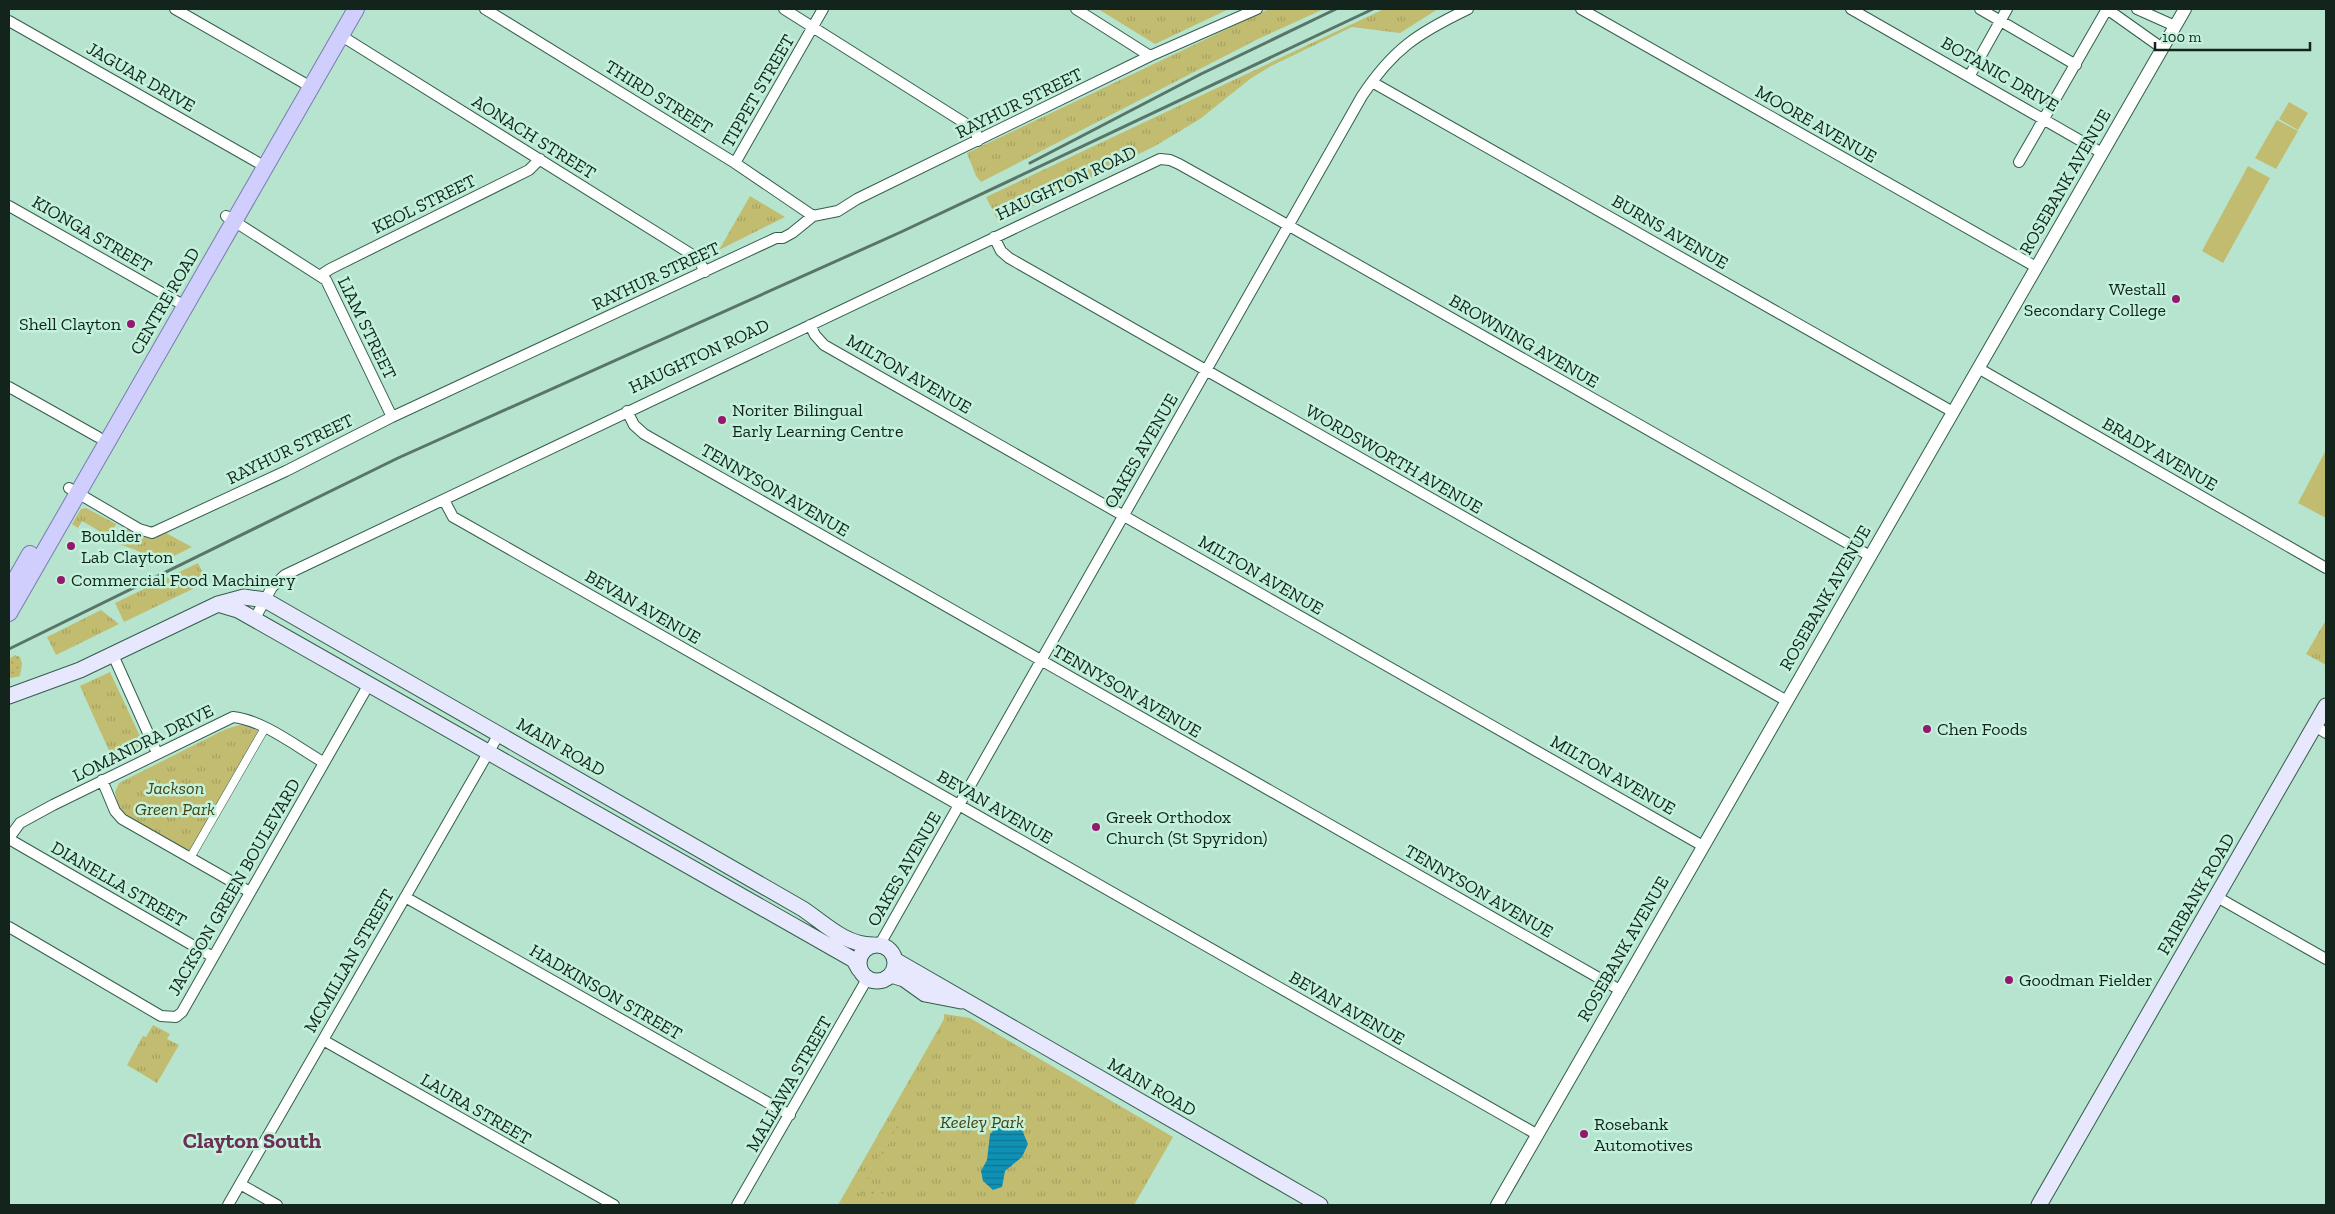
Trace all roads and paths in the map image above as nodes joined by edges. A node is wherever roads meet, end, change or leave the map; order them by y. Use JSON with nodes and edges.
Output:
{"nodes":[{"id":1,"x":175,"y":9,"type":"edge"},
{"id":2,"x":345,"y":9,"type":"edge"},
{"id":3,"x":356,"y":9,"type":"edge"},
{"id":4,"x":485,"y":9,"type":"edge"},
{"id":5,"x":784,"y":9,"type":"edge"},
{"id":6,"x":823,"y":9,"type":"edge"},
{"id":7,"x":1076,"y":9,"type":"edge"},
{"id":8,"x":1257,"y":9,"type":"edge"},
{"id":9,"x":1468,"y":9,"type":"edge"},
{"id":10,"x":1581,"y":9,"type":"edge"},
{"id":11,"x":1851,"y":9,"type":"edge"},
{"id":12,"x":1865,"y":9,"type":"edge"},
{"id":13,"x":1980,"y":9,"type":"edge"},
{"id":14,"x":2007,"y":9,"type":"edge"},
{"id":15,"x":2107,"y":9,"type":"edge"},
{"id":16,"x":2137,"y":9,"type":"edge"},
{"id":17,"x":2185,"y":9,"type":"edge"},
{"id":18,"x":2001,"y":20,"type":"junction"},
{"id":19,"x":9,"y":21,"type":"edge"},
{"id":20,"x":1881,"y":24,"type":"junction"},
{"id":21,"x":2175,"y":26,"type":"junction"},
{"id":22,"x":813,"y":27,"type":"junction"},
{"id":23,"x":340,"y":36,"type":"junction"},
{"id":24,"x":2162,"y":48,"type":"junction"},
{"id":25,"x":1150,"y":56,"type":"junction"},
{"id":26,"x":2076,"y":65,"type":"junction"},
{"id":27,"x":1970,"y":75,"type":"junction"},
{"id":28,"x":1372,"y":82,"type":"junction"},
{"id":29,"x":307,"y":84,"type":"junction"},
{"id":30,"x":2044,"y":119,"type":"junction"},
{"id":31,"x":978,"y":141,"type":"junction"},
{"id":32,"x":2102,"y":153,"type":"junction"},
{"id":33,"x":540,"y":159,"type":"junction"},
{"id":34,"x":1160,"y":159,"type":"joint"},
{"id":35,"x":257,"y":162,"type":"junction"},
{"id":36,"x":2019,"y":162,"type":"dead end"},
{"id":37,"x":735,"y":163,"type":"junction"},
{"id":38,"x":9,"y":206,"type":"edge"},
{"id":39,"x":813,"y":216,"type":"junction"},
{"id":40,"x":230,"y":219,"type":"junction"},
{"id":41,"x":1288,"y":226,"type":"junction"},
{"id":42,"x":994,"y":237,"type":"junction"},
{"id":43,"x":2036,"y":268,"type":"junction"},
{"id":44,"x":704,"y":272,"type":"junction"},
{"id":45,"x":321,"y":275,"type":"junction"},
{"id":46,"x":181,"y":304,"type":"junction"},
{"id":47,"x":810,"y":325,"type":"junction"},
{"id":48,"x":1978,"y":368,"type":"junction"},
{"id":49,"x":1206,"y":371,"type":"junction"},
{"id":50,"x":9,"y":386,"type":"edge"},
{"id":51,"x":627,"y":411,"type":"junction"},
{"id":52,"x":1953,"y":412,"type":"junction"},
{"id":53,"x":392,"y":417,"type":"junction"},
{"id":54,"x":98,"y":437,"type":"junction"},
{"id":55,"x":74,"y":491,"type":"junction"},
{"id":56,"x":444,"y":500,"type":"junction"},
{"id":57,"x":1124,"y":516,"type":"junction"},
{"id":58,"x":1870,"y":556,"type":"junction"},
{"id":59,"x":2326,"y":568,"type":"edge"},
{"id":60,"x":9,"y":591,"type":"edge"},
{"id":61,"x":265,"y":600,"type":"junction"},
{"id":62,"x":218,"y":604,"type":"junction"},
{"id":63,"x":9,"y":613,"type":"edge"},
{"id":64,"x":254,"y":620,"type":"junction"},
{"id":65,"x":113,"y":655,"type":"junction"},
{"id":66,"x":1041,"y":660,"type":"junction"},
{"id":67,"x":75,"y":671,"type":"junction"},
{"id":68,"x":369,"y":684,"type":"junction"},
{"id":69,"x":428,"y":693,"type":"junction"},
{"id":70,"x":9,"y":696,"type":"edge"},
{"id":71,"x":1787,"y":701,"type":"junction"},
{"id":72,"x":9,"y":704,"type":"edge"},
{"id":73,"x":2326,"y":706,"type":"edge"},
{"id":74,"x":418,"y":712,"type":"junction"},
{"id":75,"x":265,"y":728,"type":"junction"},
{"id":76,"x":2320,"y":729,"type":"edge"},
{"id":77,"x":499,"y":734,"type":"junction"},
{"id":78,"x":488,"y":752,"type":"junction"},
{"id":79,"x":157,"y":753,"type":"junction"},
{"id":80,"x":323,"y":762,"type":"junction"},
{"id":81,"x":102,"y":780,"type":"junction"},
{"id":82,"x":959,"y":805,"type":"junction"},
{"id":83,"x":675,"y":834,"type":"junction"},
{"id":84,"x":9,"y":838,"type":"edge"},
{"id":85,"x":1703,"y":846,"type":"junction"},
{"id":86,"x":664,"y":852,"type":"junction"},
{"id":87,"x":190,"y":858,"type":"junction"},
{"id":88,"x":250,"y":892,"type":"junction"},
{"id":89,"x":2217,"y":896,"type":"junction"},
{"id":90,"x":405,"y":897,"type":"junction"},
{"id":91,"x":9,"y":927,"type":"edge"},
{"id":92,"x":876,"y":944,"type":"junction"},
{"id":93,"x":213,"y":957,"type":"junction"},
{"id":94,"x":2326,"y":959,"type":"edge"},
{"id":95,"x":893,"y":967,"type":"junction"},
{"id":96,"x":863,"y":974,"type":"junction"},
{"id":97,"x":1620,"y":990,"type":"junction"},
{"id":98,"x":323,"y":1040,"type":"junction"},
{"id":99,"x":790,"y":1115,"type":"junction"},
{"id":100,"x":1538,"y":1135,"type":"junction"},
{"id":101,"x":240,"y":1184,"type":"junction"},
{"id":102,"x":228,"y":1205,"type":"edge"},
{"id":103,"x":277,"y":1205,"type":"edge"},
{"id":104,"x":614,"y":1205,"type":"edge"},
{"id":105,"x":738,"y":1205,"type":"edge"},
{"id":106,"x":1320,"y":1205,"type":"edge"},
{"id":107,"x":1497,"y":1205,"type":"edge"},
{"id":108,"x":2039,"y":1205,"type":"edge"}],
"edges":[{"from":1,"to":29,"type":"street"},
{"from":2,"to":29,"type":"main road","name":"CENTRE ROAD"},
{"from":3,"to":23,"type":"main road","name":"CENTRE ROAD"},
{"from":4,"to":37,"type":"street","name":"THIRD STREET"},
{"from":5,"to":22,"type":"street"},
{"from":6,"to":22,"type":"street","name":"TIPPET STREET"},
{"from":7,"to":25,"type":"street"},
{"from":8,"to":25,"type":"street","name":"RAYHUR STREET"},
{"from":9,"to":28,"type":"street","name":"OAKES AVENUE"},
{"from":10,"to":43,"type":"street","name":"MOORE AVENUE"},
{"from":11,"to":20,"type":"street","name":"BOTANIC DRIVE"},
{"from":12,"to":20,"type":"street","name":"BOTANIC DRIVE"},
{"from":13,"to":18,"type":"street"},
{"from":14,"to":18,"type":"street"},
{"from":15,"to":24,"type":"street"},
{"from":15,"to":26,"type":"street"},
{"from":16,"to":21,"type":"street"},
{"from":17,"to":21,"type":"street","name":"ROSEBANK AVENUE"},
{"from":18,"to":26,"type":"street"},
{"from":18,"to":27,"type":"street"},
{"from":19,"to":35,"type":"street","name":"JAGUAR DRIVE"},
{"from":20,"to":27,"type":"street","name":"BOTANIC DRIVE"},
{"from":21,"to":24,"type":"street","name":"ROSEBANK AVENUE"},
{"from":22,"to":31,"type":"street"},
{"from":22,"to":37,"type":"street","name":"TIPPET STREET"},
{"from":23,"to":29,"type":"main road","name":"CENTRE ROAD"},
{"from":23,"to":33,"type":"street","name":"AONACH STREET"},
{"from":24,"to":32,"type":"street","name":"ROSEBANK AVENUE"},
{"from":25,"to":31,"type":"street","name":"RAYHUR STREET"},
{"from":26,"to":30,"type":"street"},
{"from":27,"to":30,"type":"street","name":"BOTANIC DRIVE"},
{"from":28,"to":41,"type":"street","name":"OAKES AVENUE"},
{"from":28,"to":52,"type":"street","name":"BURNS AVENUE"},
{"from":29,"to":35,"type":"main road","name":"CENTRE ROAD"},
{"from":29,"to":40,"type":"main road","name":"CENTRE ROAD"},
{"from":30,"to":32,"type":"street","name":"BOTANIC DRIVE"},
{"from":30,"to":36,"type":"street"},
{"from":31,"to":39,"type":"street","name":"RAYHUR STREET"},
{"from":32,"to":43,"type":"street","name":"ROSEBANK AVENUE"},
{"from":33,"to":44,"type":"street","name":"AONACH STREET"},
{"from":33,"to":45,"type":"street","name":"KEOL STREET"},
{"from":34,"to":41,"type":"street","name":"BROWNING AVENUE"},
{"from":34,"to":42,"type":"street","name":"HAUGHTON ROAD"},
{"from":35,"to":40,"type":"main road","name":"CENTRE ROAD"},
{"from":37,"to":39,"type":"street","name":"THIRD STREET"},
{"from":38,"to":46,"type":"street","name":"KIONGA STREET"},
{"from":39,"to":44,"type":"street","name":"RAYHUR STREET"},
{"from":40,"to":45,"type":"street","name":"LIAM STREET"},
{"from":40,"to":46,"type":"main road","name":"CENTRE ROAD"},
{"from":41,"to":49,"type":"street","name":"OAKES AVENUE"},
{"from":41,"to":58,"type":"street","name":"BROWNING AVENUE"},
{"from":42,"to":47,"type":"street","name":"HAUGHTON ROAD"},
{"from":42,"to":49,"type":"street","name":"WORDSWORTH AVENUE"},
{"from":43,"to":48,"type":"street","name":"ROSEBANK AVENUE"},
{"from":44,"to":53,"type":"street","name":"RAYHUR STREET"},
{"from":45,"to":53,"type":"street","name":"LIAM STREET"},
{"from":46,"to":54,"type":"main road","name":"CENTRE ROAD"},
{"from":46,"to":55,"type":"main road","name":"CENTRE ROAD"},
{"from":47,"to":51,"type":"street","name":"HAUGHTON ROAD"},
{"from":47,"to":57,"type":"street","name":"MILTON AVENUE"},
{"from":48,"to":52,"type":"street","name":"ROSEBANK AVENUE"},
{"from":48,"to":59,"type":"street","name":"BRADY AVENUE"},
{"from":49,"to":57,"type":"street","name":"OAKES AVENUE"},
{"from":49,"to":71,"type":"street","name":"WORDSWORTH AVENUE"},
{"from":50,"to":54,"type":"street"},
{"from":51,"to":56,"type":"street","name":"HAUGHTON ROAD"},
{"from":51,"to":66,"type":"street","name":"TENNYSON AVENUE"},
{"from":52,"to":58,"type":"street","name":"ROSEBANK AVENUE"},
{"from":53,"to":55,"type":"street","name":"RAYHUR STREET"},
{"from":54,"to":55,"type":"main road","name":"CENTRE ROAD"},
{"from":55,"to":60,"type":"main road","name":"CENTRE ROAD"},
{"from":55,"to":63,"type":"main road","name":"CENTRE ROAD"},
{"from":56,"to":61,"type":"street","name":"HAUGHTON ROAD"},
{"from":56,"to":82,"type":"street","name":"BEVAN AVENUE"},
{"from":57,"to":66,"type":"street","name":"OAKES AVENUE"},
{"from":57,"to":85,"type":"street","name":"MILTON AVENUE"},
{"from":58,"to":71,"type":"street","name":"ROSEBANK AVENUE"},
{"from":61,"to":62,"type":"main road"},
{"from":61,"to":64,"type":"street","name":"HAUGHTON ROAD"},
{"from":61,"to":69,"type":"main road","name":"MAIN ROAD"},
{"from":62,"to":64,"type":"main road"},
{"from":62,"to":65,"type":"main road"},
{"from":64,"to":68,"type":"main road"},
{"from":65,"to":67,"type":"main road"},
{"from":65,"to":79,"type":"street"},
{"from":66,"to":82,"type":"street","name":"OAKES AVENUE"},
{"from":66,"to":97,"type":"street","name":"TENNYSON AVENUE"},
{"from":67,"to":70,"type":"main road"},
{"from":67,"to":72,"type":"main road"},
{"from":68,"to":74,"type":"main road"},
{"from":68,"to":80,"type":"street","name":"JACKSON GREEN BOULEVARD"},
{"from":69,"to":74,"type":"main road"},
{"from":69,"to":77,"type":"main road","name":"MAIN ROAD"},
{"from":71,"to":85,"type":"street","name":"ROSEBANK AVENUE"},
{"from":73,"to":76,"type":"main road","name":"FAIRBANK ROAD"},
{"from":74,"to":78,"type":"main road"},
{"from":75,"to":79,"type":"street","name":"LOMANDRA DRIVE"},
{"from":75,"to":80,"type":"street","name":"LOMANDRA DRIVE"},
{"from":75,"to":87,"type":"street"},
{"from":76,"to":89,"type":"main road","name":"FAIRBANK ROAD"},
{"from":77,"to":78,"type":"street","name":"MCMILLAN STREET"},
{"from":77,"to":83,"type":"main road","name":"MAIN ROAD"},
{"from":78,"to":86,"type":"main road"},
{"from":78,"to":90,"type":"street","name":"MCMILLAN STREET"},
{"from":79,"to":81,"type":"street","name":"LOMANDRA DRIVE"},
{"from":80,"to":88,"type":"street","name":"JACKSON GREEN BOULEVARD"},
{"from":81,"to":84,"type":"street","name":"LOMANDRA DRIVE"},
{"from":81,"to":87,"type":"street"},
{"from":82,"to":92,"type":"street","name":"OAKES AVENUE"},
{"from":82,"to":100,"type":"street","name":"BEVAN AVENUE"},
{"from":83,"to":86,"type":"main road"},
{"from":83,"to":92,"type":"main road","name":"MAIN ROAD"},
{"from":84,"to":93,"type":"street","name":"DIANELLA STREET"},
{"from":85,"to":97,"type":"street","name":"ROSEBANK AVENUE"},
{"from":86,"to":96,"type":"main road"},
{"from":87,"to":88,"type":"street"},
{"from":88,"to":93,"type":"street","name":"JACKSON GREEN BOULEVARD"},
{"from":89,"to":94,"type":"street"},
{"from":89,"to":108,"type":"main road","name":"FAIRBANK ROAD"},
{"from":90,"to":98,"type":"street","name":"MCMILLAN STREET"},
{"from":90,"to":99,"type":"street","name":"HADKINSON STREET"},
{"from":91,"to":93,"type":"street","name":"JACKSON GREEN BOULEVARD"},
{"from":92,"to":95,"type":"main road"},
{"from":92,"to":96,"type":"main road"},
{"from":95,"to":96,"type":"main road"},
{"from":95,"to":106,"type":"main road","name":"MAIN ROAD"},
{"from":96,"to":99,"type":"street","name":"MALLAWA STREET"},
{"from":97,"to":100,"type":"street","name":"ROSEBANK AVENUE"},
{"from":98,"to":101,"type":"street","name":"MCMILLAN STREET"},
{"from":98,"to":104,"type":"street","name":"LAURA STREET"},
{"from":99,"to":105,"type":"street","name":"MALLAWA STREET"},
{"from":100,"to":107,"type":"street","name":"ROSEBANK AVENUE"},
{"from":101,"to":102,"type":"street","name":"MCMILLAN STREET"},
{"from":101,"to":103,"type":"street"}]}
